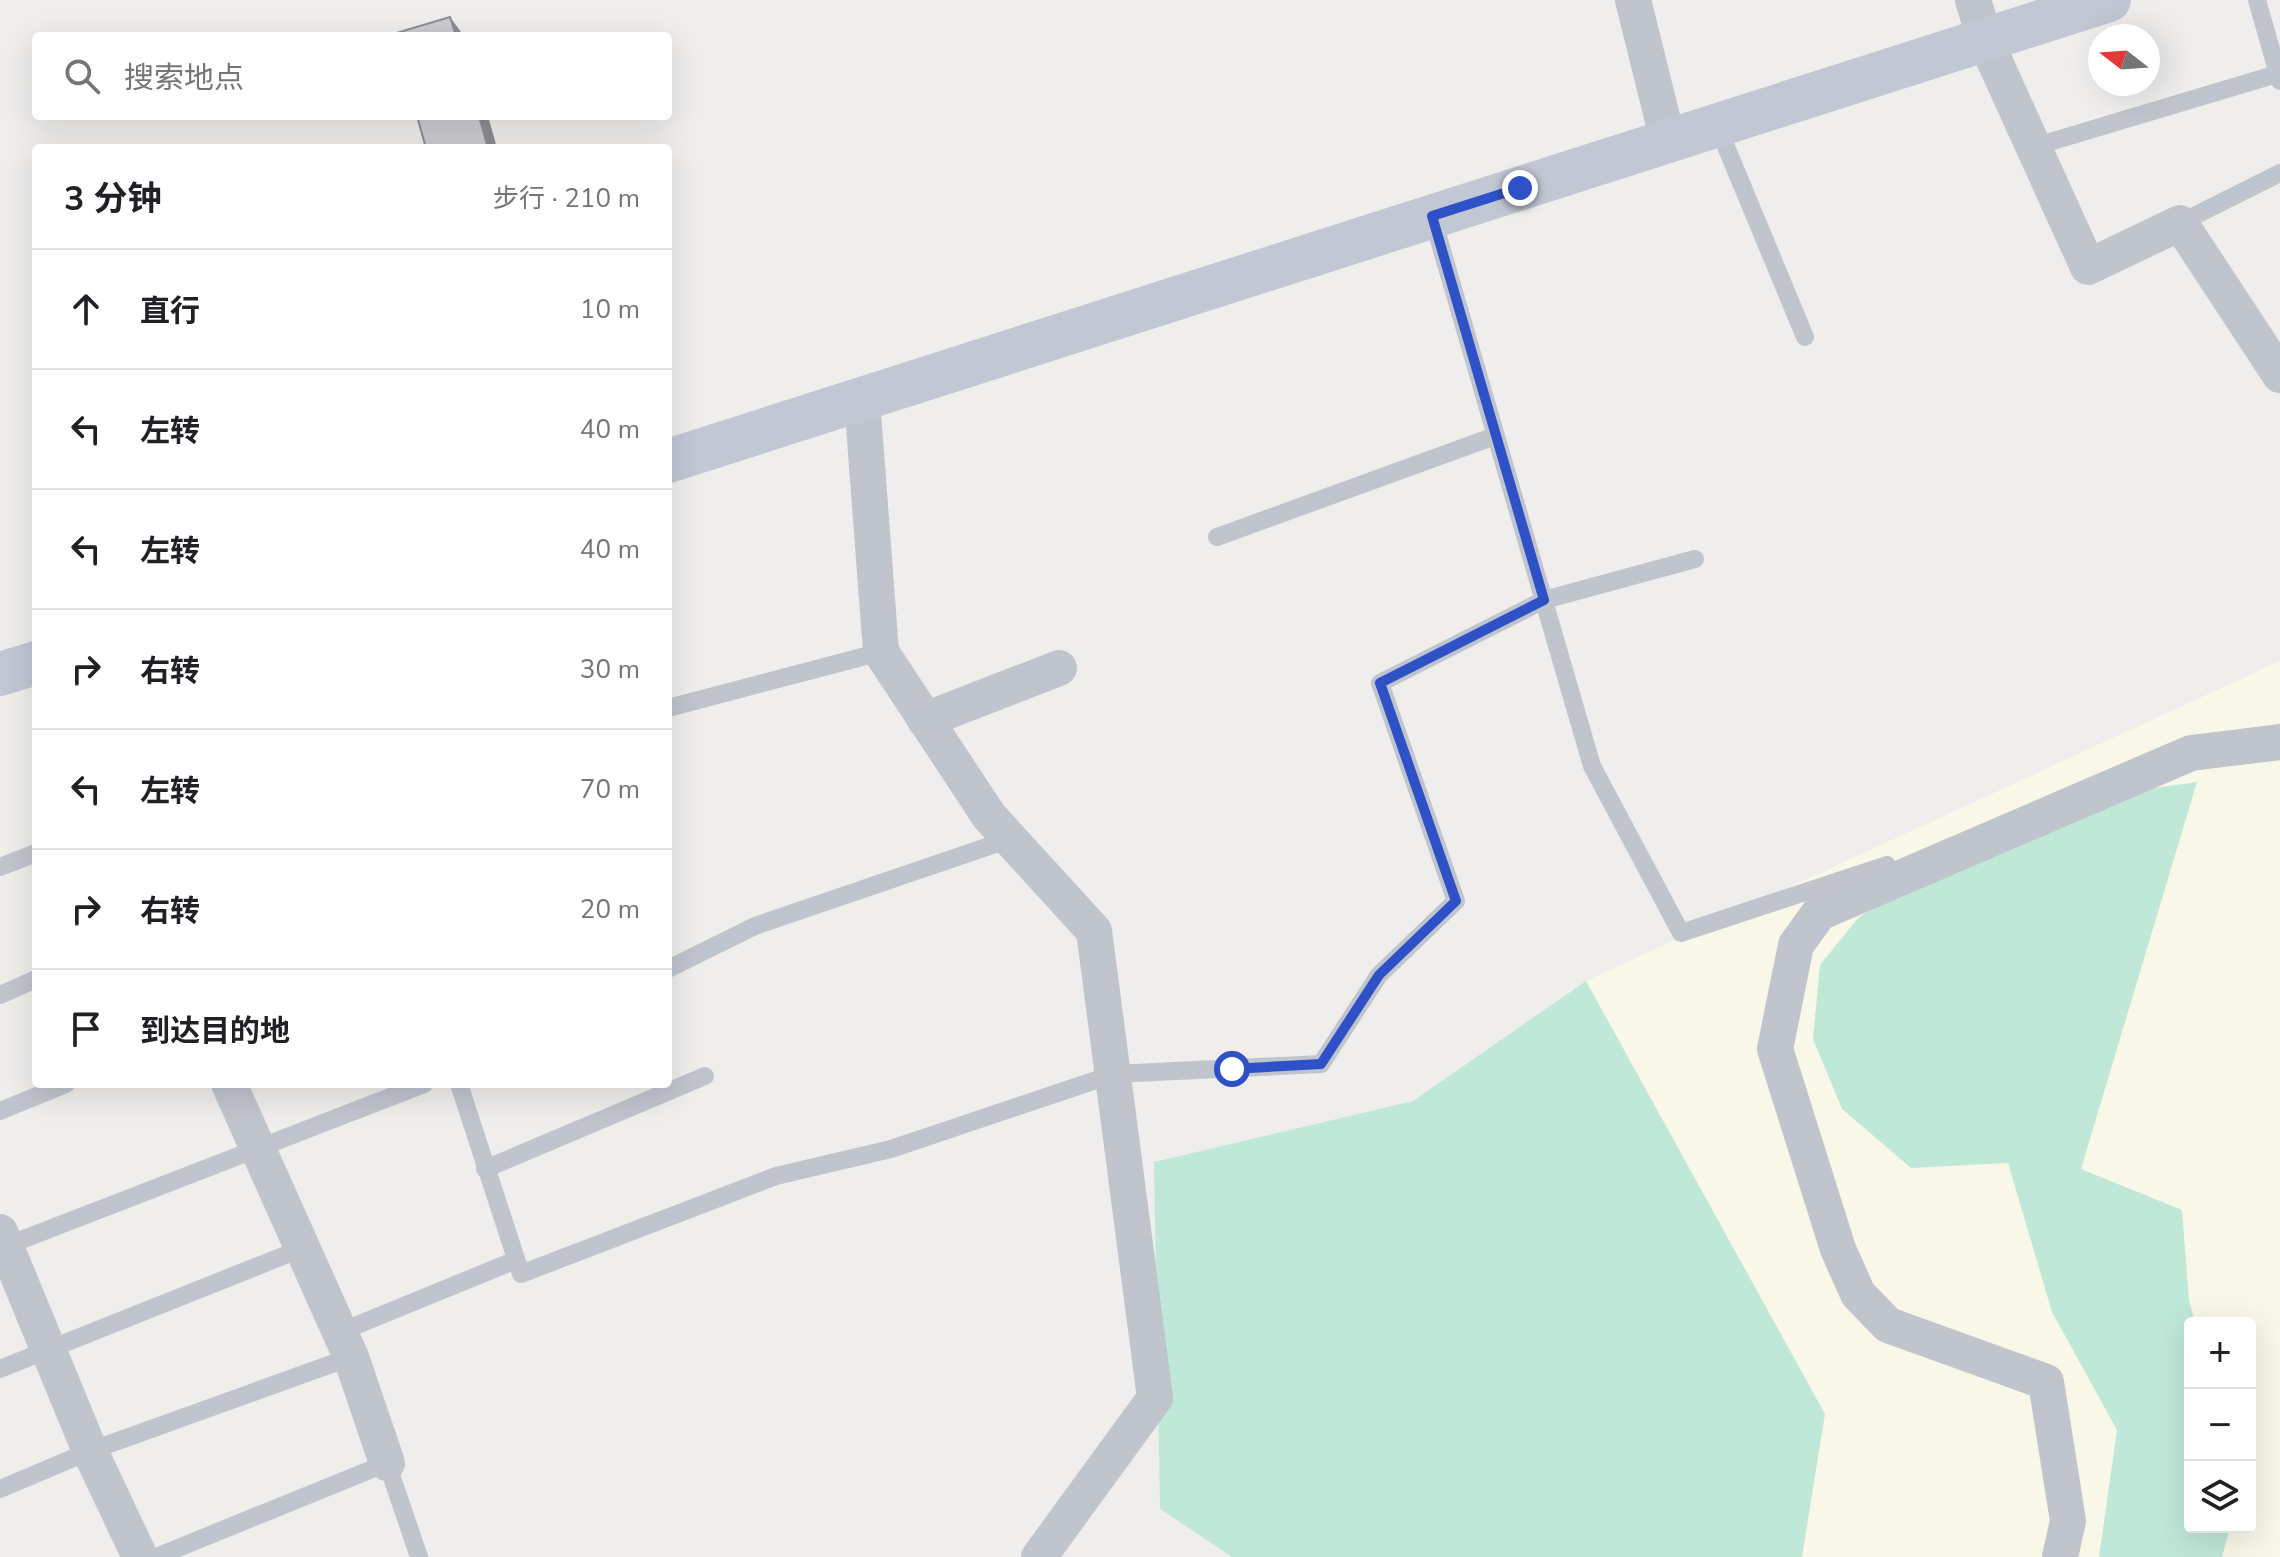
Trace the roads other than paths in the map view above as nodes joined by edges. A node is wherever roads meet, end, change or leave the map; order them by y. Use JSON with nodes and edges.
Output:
{"nodes":[{"id":1,"x":1633,"y":0,"type":"edge"},
{"id":2,"x":2109,"y":0,"type":"edge"},
{"id":3,"x":2257,"y":0,"type":"edge"},
{"id":4,"x":1979,"y":20,"type":"edge"},
{"id":5,"x":2279,"y":76,"type":"edge"},
{"id":6,"x":1717,"y":125,"type":"junction"},
{"id":7,"x":1668,"y":141,"type":"junction"},
{"id":8,"x":2033,"y":147,"type":"junction"},
{"id":9,"x":2280,"y":173,"type":"edge"},
{"id":10,"x":1432,"y":216,"type":"junction"},
{"id":11,"x":2180,"y":223,"type":"junction"},
{"id":12,"x":1805,"y":337,"type":"dead end"},
{"id":13,"x":2280,"y":375,"type":"edge"},
{"id":14,"x":862,"y":399,"type":"junction"},
{"id":15,"x":1495,"y":436,"type":"junction"},
{"id":16,"x":672,"y":460,"type":"edge"},
{"id":17,"x":1217,"y":537,"type":"dead end"},
{"id":18,"x":1695,"y":559,"type":"dead end"},
{"id":19,"x":1544,"y":600,"type":"junction"},
{"id":20,"x":881,"y":652,"type":"junction"},
{"id":21,"x":1059,"y":668,"type":"dead end"},
{"id":22,"x":672,"y":707,"type":"edge"},
{"id":23,"x":925,"y":720,"type":"junction"},
{"id":24,"x":2280,"y":742,"type":"edge"},
{"id":25,"x":1010,"y":839,"type":"junction"},
{"id":26,"x":32,"y":855,"type":"edge"},
{"id":27,"x":1887,"y":865,"type":"dead end"},
{"id":28,"x":0,"y":867,"type":"edge"},
{"id":29,"x":672,"y":967,"type":"edge"},
{"id":30,"x":32,"y":981,"type":"edge"},
{"id":31,"x":0,"y":995,"type":"edge"},
{"id":32,"x":1114,"y":1074,"type":"junction"},
{"id":33,"x":705,"y":1076,"type":"dead end"},
{"id":34,"x":56,"y":1088,"type":"edge"},
{"id":35,"x":231,"y":1088,"type":"edge"},
{"id":36,"x":414,"y":1088,"type":"edge"},
{"id":37,"x":460,"y":1088,"type":"edge"},
{"id":38,"x":0,"y":1111,"type":"edge"},
{"id":39,"x":258,"y":1148,"type":"junction"},
{"id":40,"x":485,"y":1169,"type":"junction"},
{"id":41,"x":2,"y":1242,"type":"edge"},
{"id":42,"x":303,"y":1248,"type":"junction"},
{"id":43,"x":516,"y":1260,"type":"junction"},
{"id":44,"x":345,"y":1344,"type":"junction"},
{"id":45,"x":48,"y":1348,"type":"junction"},
{"id":46,"x":0,"y":1369,"type":"edge"},
{"id":47,"x":90,"y":1451,"type":"junction"},
{"id":48,"x":387,"y":1463,"type":"junction"},
{"id":49,"x":0,"y":1489,"type":"edge"},
{"id":50,"x":140,"y":1557,"type":"edge"},
{"id":51,"x":156,"y":1557,"type":"edge"},
{"id":52,"x":419,"y":1557,"type":"edge"},
{"id":53,"x":1039,"y":1557,"type":"edge"},
{"id":54,"x":2060,"y":1557,"type":"edge"}],
"edges":[{"from":1,"to":7,"type":"street"},
{"from":2,"to":4,"type":"street"},
{"from":3,"to":5,"type":"lane"},
{"from":4,"to":6,"type":"street"},
{"from":4,"to":8,"type":"street"},
{"from":5,"to":8,"type":"lane"},
{"from":6,"to":7,"type":"street"},
{"from":6,"to":12,"type":"lane"},
{"from":7,"to":10,"type":"street"},
{"from":8,"to":11,"type":"street"},
{"from":9,"to":11,"type":"lane"},
{"from":10,"to":14,"type":"street"},
{"from":10,"to":15,"type":"lane"},
{"from":11,"to":13,"type":"street"},
{"from":14,"to":16,"type":"street"},
{"from":14,"to":20,"type":"street"},
{"from":15,"to":17,"type":"lane"},
{"from":15,"to":19,"type":"lane"},
{"from":18,"to":19,"type":"lane"},
{"from":19,"to":27,"type":"lane"},
{"from":19,"to":32,"type":"lane"},
{"from":20,"to":22,"type":"lane"},
{"from":20,"to":23,"type":"street"},
{"from":21,"to":23,"type":"street"},
{"from":23,"to":25,"type":"street"},
{"from":24,"to":54,"type":"street"},
{"from":25,"to":29,"type":"lane"},
{"from":25,"to":32,"type":"street"},
{"from":26,"to":28,"type":"lane"},
{"from":30,"to":31,"type":"lane"},
{"from":32,"to":43,"type":"lane"},
{"from":32,"to":53,"type":"street"},
{"from":33,"to":40,"type":"lane"},
{"from":34,"to":38,"type":"lane"},
{"from":35,"to":39,"type":"street"},
{"from":36,"to":39,"type":"lane"},
{"from":37,"to":40,"type":"lane"},
{"from":39,"to":41,"type":"lane"},
{"from":39,"to":42,"type":"street"},
{"from":40,"to":43,"type":"lane"},
{"from":41,"to":45,"type":"street"},
{"from":42,"to":44,"type":"street"},
{"from":42,"to":45,"type":"lane"},
{"from":43,"to":44,"type":"lane"},
{"from":44,"to":47,"type":"lane"},
{"from":44,"to":48,"type":"street"},
{"from":45,"to":46,"type":"lane"},
{"from":45,"to":47,"type":"street"},
{"from":47,"to":49,"type":"lane"},
{"from":47,"to":50,"type":"street"},
{"from":48,"to":51,"type":"lane"},
{"from":48,"to":52,"type":"lane"}]}
